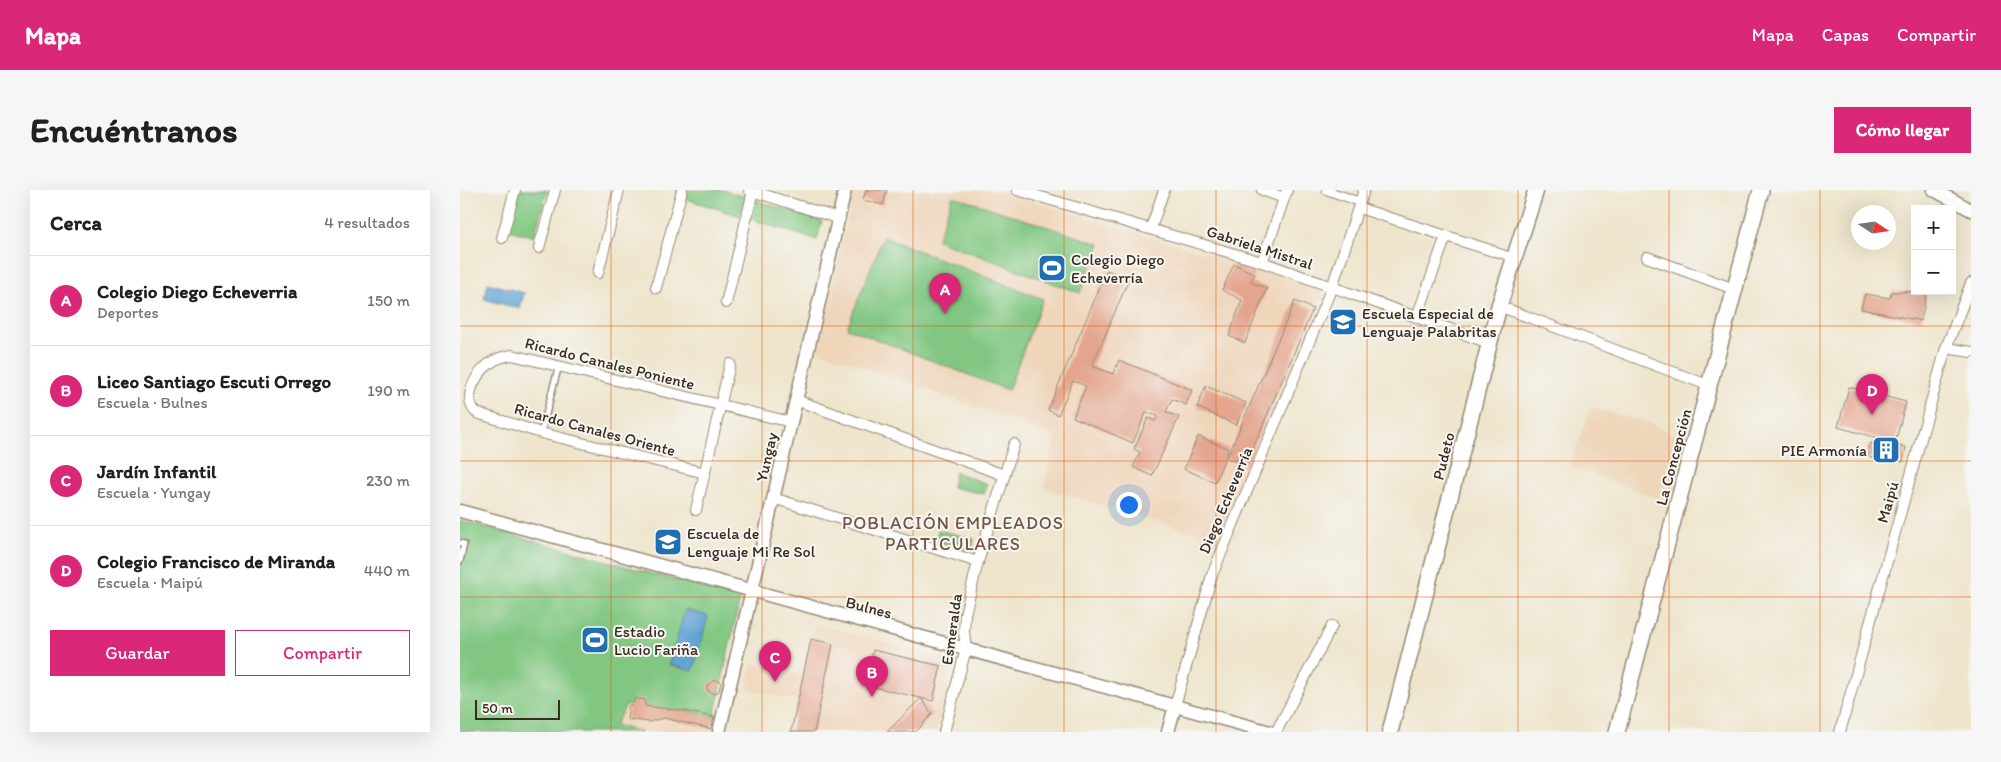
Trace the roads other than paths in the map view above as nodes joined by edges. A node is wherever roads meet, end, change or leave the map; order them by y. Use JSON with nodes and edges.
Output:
{"nodes":[{"id":1,"x":515,"y":190,"type":"edge"},
{"id":2,"x":555,"y":190,"type":"edge"},
{"id":3,"x":619,"y":190,"type":"edge"},
{"id":4,"x":682,"y":190,"type":"edge"},
{"id":5,"x":845,"y":190,"type":"edge"},
{"id":6,"x":1017,"y":190,"type":"edge"},
{"id":7,"x":1164,"y":190,"type":"edge"},
{"id":8,"x":1262,"y":190,"type":"edge"},
{"id":9,"x":1326,"y":190,"type":"edge"},
{"id":10,"x":1364,"y":190,"type":"edge"},
{"id":11,"x":1762,"y":190,"type":"edge"},
{"id":12,"x":1934,"y":190,"type":"edge"},
{"id":13,"x":751,"y":191,"type":"edge"},
{"id":14,"x":1534,"y":191,"type":"edge"},
{"id":15,"x":1285,"y":194,"type":"edge"},
{"id":16,"x":1359,"y":205,"type":"junction"},
{"id":17,"x":1971,"y":210,"type":"edge"},
{"id":18,"x":840,"y":219,"type":"junction"},
{"id":19,"x":1151,"y":228,"type":"junction"},
{"id":20,"x":1446,"y":236,"type":"junction"},
{"id":21,"x":502,"y":238,"type":"dead end"},
{"id":22,"x":539,"y":248,"type":"dead end"},
{"id":23,"x":1493,"y":251,"type":"joint"},
{"id":24,"x":1647,"y":257,"type":"dead end"},
{"id":25,"x":1514,"y":258,"type":"junction"},
{"id":26,"x":1262,"y":262,"type":"junction"},
{"id":27,"x":598,"y":273,"type":"dead end"},
{"id":28,"x":1971,"y":284,"type":"edge"},
{"id":29,"x":1332,"y":287,"type":"junction"},
{"id":30,"x":656,"y":288,"type":"dead end"},
{"id":31,"x":1734,"y":289,"type":"junction"},
{"id":32,"x":726,"y":304,"type":"dead end"},
{"id":33,"x":1499,"y":306,"type":"junction"},
{"id":34,"x":1417,"y":317,"type":"junction"},
{"id":35,"x":1490,"y":343,"type":"junction"},
{"id":36,"x":1946,"y":348,"type":"junction"},
{"id":37,"x":1971,"y":352,"type":"edge"},
{"id":38,"x":730,"y":364,"type":"dead end"},
{"id":39,"x":559,"y":365,"type":"junction"},
{"id":40,"x":1710,"y":386,"type":"junction"},
{"id":41,"x":796,"y":400,"type":"junction"},
{"id":42,"x":720,"y":406,"type":"junction"},
{"id":43,"x":478,"y":413,"type":"joint"},
{"id":44,"x":790,"y":422,"type":"junction"},
{"id":45,"x":541,"y":433,"type":"junction"},
{"id":46,"x":1014,"y":444,"type":"dead end"},
{"id":47,"x":705,"y":473,"type":"junction"},
{"id":48,"x":1004,"y":475,"type":"junction"},
{"id":49,"x":773,"y":498,"type":"junction"},
{"id":50,"x":696,"y":510,"type":"dead end"},
{"id":51,"x":460,"y":511,"type":"edge"},
{"id":52,"x":460,"y":543,"type":"edge"},
{"id":53,"x":460,"y":561,"type":"edge"},
{"id":54,"x":978,"y":562,"type":"junction"},
{"id":55,"x":750,"y":592,"type":"junction"},
{"id":56,"x":1332,"y":626,"type":"dead end"},
{"id":57,"x":966,"y":649,"type":"junction"},
{"id":58,"x":1175,"y":706,"type":"junction"},
{"id":59,"x":719,"y":732,"type":"edge"},
{"id":60,"x":944,"y":732,"type":"edge"},
{"id":61,"x":1168,"y":732,"type":"edge"},
{"id":62,"x":1270,"y":732,"type":"edge"},
{"id":63,"x":1276,"y":732,"type":"edge"},
{"id":64,"x":1390,"y":732,"type":"edge"},
{"id":65,"x":1617,"y":732,"type":"edge"},
{"id":66,"x":1840,"y":732,"type":"edge"}],
"edges":[{"from":1,"to":21,"type":"street"},
{"from":2,"to":22,"type":"street"},
{"from":3,"to":27,"type":"street"},
{"from":4,"to":30,"type":"street"},
{"from":5,"to":18,"type":"street","name":"Yungay"},
{"from":6,"to":19,"type":"street","name":"Gabriela Mistral"},
{"from":7,"to":19,"type":"street"},
{"from":8,"to":15,"type":"street"},
{"from":9,"to":16,"type":"street"},
{"from":10,"to":16,"type":"street","name":"Diego Echeverría"},
{"from":11,"to":31,"type":"main road","name":"La Concepción"},
{"from":12,"to":17,"type":"street"},
{"from":13,"to":18,"type":"street"},
{"from":13,"to":32,"type":"street"},
{"from":14,"to":25,"type":"main road","name":"Pudeto"},
{"from":15,"to":26,"type":"street"},
{"from":16,"to":20,"type":"street"},
{"from":16,"to":29,"type":"street","name":"Diego Echeverría"},
{"from":18,"to":41,"type":"street","name":"Yungay"},
{"from":19,"to":26,"type":"street","name":"Gabriela Mistral"},
{"from":20,"to":23,"type":"street"},
{"from":20,"to":34,"type":"street"},
{"from":23,"to":25,"type":"street"},
{"from":24,"to":31,"type":"street"},
{"from":25,"to":33,"type":"main road","name":"Pudeto"},
{"from":26,"to":29,"type":"street","name":"Gabriela Mistral"},
{"from":28,"to":36,"type":"street","name":"Maipú"},
{"from":29,"to":34,"type":"street","name":"Gabriela Mistral"},
{"from":29,"to":58,"type":"street","name":"Diego Echeverría"},
{"from":31,"to":40,"type":"main road","name":"La Concepción"},
{"from":33,"to":35,"type":"main road","name":"Pudeto"},
{"from":33,"to":40,"type":"street"},
{"from":34,"to":35,"type":"street","name":"Gabriela Mistral"},
{"from":35,"to":64,"type":"main road","name":"Pudeto"},
{"from":36,"to":37,"type":"street"},
{"from":36,"to":66,"type":"street","name":"Maipú"},
{"from":38,"to":42,"type":"street"},
{"from":39,"to":42,"type":"street","name":"Ricardo Canales Poniente"},
{"from":39,"to":43,"type":"street","name":"Ricardo Canales Poniente"},
{"from":39,"to":45,"type":"lane"},
{"from":40,"to":65,"type":"main road","name":"La Concepción"},
{"from":41,"to":44,"type":"street","name":"Yungay"},
{"from":41,"to":48,"type":"street"},
{"from":42,"to":44,"type":"street","name":"Ricardo Canales Poniente"},
{"from":42,"to":47,"type":"street"},
{"from":43,"to":45,"type":"street","name":"Ricardo Canales Oriente"},
{"from":44,"to":49,"type":"street","name":"Yungay"},
{"from":45,"to":47,"type":"street","name":"Ricardo Canales Oriente"},
{"from":46,"to":48,"type":"street","name":"Esmeralda"},
{"from":47,"to":50,"type":"street"},
{"from":48,"to":54,"type":"street","name":"Esmeralda"},
{"from":49,"to":54,"type":"street"},
{"from":49,"to":55,"type":"street","name":"Yungay"},
{"from":51,"to":55,"type":"street","name":"Bulnes"},
{"from":52,"to":53,"type":"lane"},
{"from":54,"to":57,"type":"street","name":"Esmeralda"},
{"from":55,"to":57,"type":"street","name":"Bulnes"},
{"from":55,"to":59,"type":"street","name":"Yungay"},
{"from":56,"to":63,"type":"street"},
{"from":57,"to":58,"type":"street","name":"Bulnes"},
{"from":57,"to":60,"type":"street","name":"Esmeralda"},
{"from":58,"to":61,"type":"street","name":"Diego Echeverría"},
{"from":58,"to":62,"type":"street","name":"Bulnes"}]}
